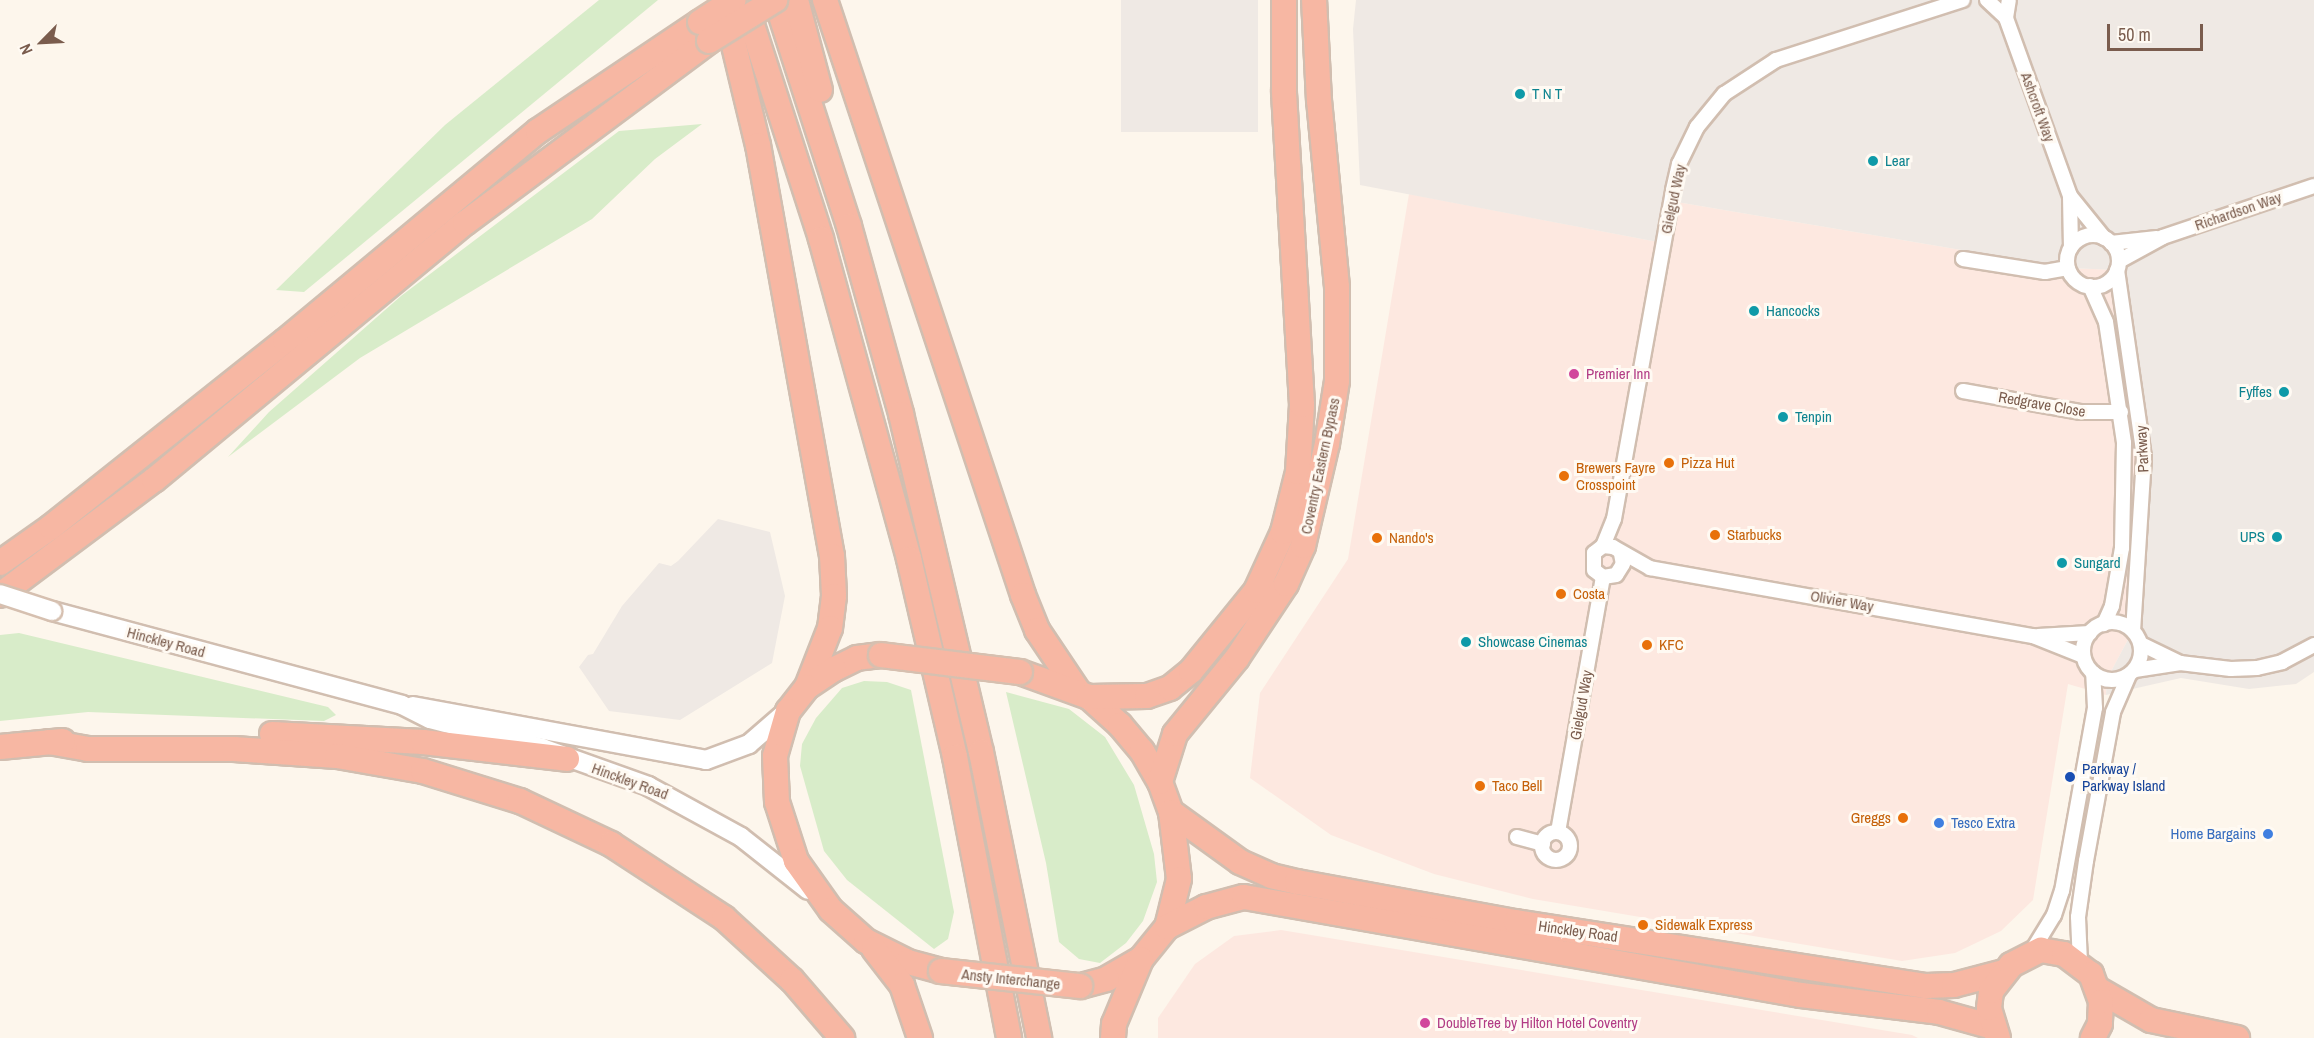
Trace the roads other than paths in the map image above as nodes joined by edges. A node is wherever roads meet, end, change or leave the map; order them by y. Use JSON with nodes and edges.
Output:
{"nodes":[{"id":1,"x":723,"y":0,"type":"edge"},
{"id":2,"x":734,"y":0,"type":"edge"},
{"id":3,"x":744,"y":0,"type":"edge"},
{"id":4,"x":775,"y":0,"type":"edge"},
{"id":5,"x":796,"y":0,"type":"edge"},
{"id":6,"x":825,"y":0,"type":"edge"},
{"id":7,"x":841,"y":0,"type":"edge"},
{"id":8,"x":1284,"y":0,"type":"edge"},
{"id":9,"x":1314,"y":0,"type":"edge"},
{"id":10,"x":1963,"y":0,"type":"edge"},
{"id":11,"x":1986,"y":0,"type":"edge"},
{"id":12,"x":2007,"y":0,"type":"edge"},
{"id":13,"x":1948,"y":1,"type":"edge"},
{"id":14,"x":2006,"y":18,"type":"junction"},
{"id":15,"x":705,"y":31,"type":"junction"},
{"id":16,"x":2314,"y":186,"type":"edge"},
{"id":17,"x":2070,"y":196,"type":"junction"},
{"id":18,"x":849,"y":226,"type":"junction"},
{"id":19,"x":2163,"y":237,"type":"junction"},
{"id":20,"x":2108,"y":240,"type":"junction"},
{"id":21,"x":2071,"y":247,"type":"junction"},
{"id":22,"x":911,"y":257,"type":"junction"},
{"id":23,"x":1963,"y":259,"type":"dead end"},
{"id":24,"x":2118,"y":266,"type":"junction"},
{"id":25,"x":2068,"y":268,"type":"junction"},
{"id":26,"x":2090,"y":286,"type":"junction"},
{"id":27,"x":1963,"y":390,"type":"dead end"},
{"id":28,"x":2121,"y":412,"type":"junction"},
{"id":29,"x":1614,"y":519,"type":"junction"},
{"id":30,"x":1603,"y":546,"type":"junction"},
{"id":31,"x":1619,"y":552,"type":"junction"},
{"id":32,"x":0,"y":563,"type":"edge"},
{"id":33,"x":1650,"y":568,"type":"junction"},
{"id":34,"x":1619,"y":572,"type":"junction"},
{"id":35,"x":1603,"y":577,"type":"junction"},
{"id":36,"x":0,"y":595,"type":"edge"},
{"id":37,"x":2104,"y":624,"type":"junction"},
{"id":38,"x":2133,"y":630,"type":"junction"},
{"id":39,"x":2090,"y":633,"type":"junction"},
{"id":40,"x":2033,"y":636,"type":"junction"},
{"id":41,"x":2141,"y":644,"type":"junction"},
{"id":42,"x":2314,"y":645,"type":"edge"},
{"id":43,"x":2083,"y":656,"type":"junction"},
{"id":44,"x":2180,"y":663,"type":"junction"},
{"id":45,"x":2093,"y":673,"type":"junction"},
{"id":46,"x":2132,"y":673,"type":"junction"},
{"id":47,"x":807,"y":687,"type":"junction"},
{"id":48,"x":1083,"y":694,"type":"junction"},
{"id":49,"x":402,"y":705,"type":"junction"},
{"id":50,"x":788,"y":711,"type":"junction"},
{"id":51,"x":49,"y":742,"type":"junction"},
{"id":52,"x":0,"y":747,"type":"edge"},
{"id":53,"x":567,"y":759,"type":"junction"},
{"id":54,"x":1160,"y":782,"type":"junction"},
{"id":55,"x":1171,"y":812,"type":"junction"},
{"id":56,"x":1558,"y":832,"type":"junction"},
{"id":57,"x":1517,"y":837,"type":"dead end"},
{"id":58,"x":1543,"y":844,"type":"junction"},
{"id":59,"x":831,"y":910,"type":"junction"},
{"id":60,"x":1167,"y":927,"type":"junction"},
{"id":61,"x":866,"y":940,"type":"junction"},
{"id":62,"x":2032,"y":951,"type":"junction"},
{"id":63,"x":1141,"y":959,"type":"junction"},
{"id":64,"x":2080,"y":963,"type":"junction"},
{"id":65,"x":2004,"y":972,"type":"junction"},
{"id":66,"x":2099,"y":990,"type":"junction"},
{"id":67,"x":1995,"y":1032,"type":"edge"},
{"id":68,"x":842,"y":1038,"type":"edge"},
{"id":69,"x":920,"y":1038,"type":"edge"},
{"id":70,"x":1009,"y":1038,"type":"edge"},
{"id":71,"x":1039,"y":1038,"type":"edge"},
{"id":72,"x":1113,"y":1038,"type":"edge"},
{"id":73,"x":2093,"y":1038,"type":"edge"},
{"id":74,"x":2236,"y":1038,"type":"edge"}],
"edges":[{"from":1,"to":47,"type":"highway"},
{"from":2,"to":15,"type":"highway","bridge":true},
{"from":3,"to":70,"type":"highway"},
{"from":4,"to":15,"type":"highway","bridge":true},
{"from":4,"to":18,"type":"highway"},
{"from":5,"to":18,"type":"highway"},
{"from":6,"to":22,"type":"highway"},
{"from":7,"to":22,"type":"highway"},
{"from":8,"to":48,"type":"highway","name":"Coventry Eastern Bypass"},
{"from":9,"to":54,"type":"highway","name":"Coventry Eastern Bypass"},
{"from":10,"to":13,"type":"street","name":"Gielgud Way"},
{"from":11,"to":12,"type":"street","name":"Ashcroft Way"},
{"from":11,"to":14,"type":"street","name":"Ashcroft Way"},
{"from":12,"to":14,"type":"street","name":"Ashcroft Way"},
{"from":13,"to":29,"type":"street","name":"Gielgud Way"},
{"from":14,"to":17,"type":"street","name":"Ashcroft Way"},
{"from":15,"to":32,"type":"highway"},
{"from":15,"to":36,"type":"highway"},
{"from":16,"to":19,"type":"street","name":"Richardson Way"},
{"from":17,"to":20,"type":"street","name":"Ashcroft Way"},
{"from":17,"to":21,"type":"street","name":"Ashcroft Way"},
{"from":18,"to":71,"type":"highway"},
{"from":19,"to":20,"type":"street","name":"Richardson Way"},
{"from":19,"to":24,"type":"street","name":"Richardson Way"},
{"from":20,"to":21,"type":"street"},
{"from":20,"to":24,"type":"street"},
{"from":21,"to":25,"type":"street"},
{"from":22,"to":48,"type":"highway"},
{"from":23,"to":25,"type":"street"},
{"from":24,"to":26,"type":"street"},
{"from":24,"to":38,"type":"street","name":"Parkway"},
{"from":25,"to":26,"type":"street"},
{"from":26,"to":28,"type":"street","name":"Parkway"},
{"from":27,"to":28,"type":"street","name":"Redgrave Close"},
{"from":28,"to":37,"type":"street","name":"Parkway"},
{"from":29,"to":30,"type":"street","name":"Gielgud Way"},
{"from":29,"to":31,"type":"street","name":"Gielgud Way"},
{"from":30,"to":31,"type":"street"},
{"from":30,"to":35,"type":"street"},
{"from":31,"to":33,"type":"street","name":"Olivier Way"},
{"from":31,"to":34,"type":"street"},
{"from":33,"to":34,"type":"street","name":"Olivier Way"},
{"from":33,"to":40,"type":"street","name":"Olivier Way"},
{"from":34,"to":35,"type":"street"},
{"from":35,"to":56,"type":"street","name":"Gielgud Way"},
{"from":36,"to":49,"type":"main road","name":"Hinckley Road","bridge":true},
{"from":37,"to":38,"type":"street"},
{"from":37,"to":39,"type":"street"},
{"from":38,"to":41,"type":"street"},
{"from":39,"to":40,"type":"street","name":"Olivier Way"},
{"from":39,"to":43,"type":"street"},
{"from":40,"to":43,"type":"street","name":"Olivier Way"},
{"from":41,"to":44,"type":"street"},
{"from":41,"to":46,"type":"street"},
{"from":42,"to":44,"type":"street"},
{"from":43,"to":45,"type":"street"},
{"from":44,"to":46,"type":"street"},
{"from":45,"to":46,"type":"street"},
{"from":45,"to":62,"type":"street"},
{"from":46,"to":64,"type":"street"},
{"from":47,"to":48,"type":"highway","name":"Ansty Interchange","bridge":true},
{"from":47,"to":50,"type":"highway","name":"Ansty Interchange"},
{"from":48,"to":54,"type":"highway","name":"Ansty Interchange"},
{"from":49,"to":50,"type":"main road","name":"Hinckley Road"},
{"from":49,"to":53,"type":"main road","name":"Hinckley Road"},
{"from":50,"to":59,"type":"highway","name":"Ansty Interchange"},
{"from":51,"to":52,"type":"highway"},
{"from":51,"to":53,"type":"highway"},
{"from":51,"to":68,"type":"highway"},
{"from":53,"to":59,"type":"main road","name":"Hinckley Road"},
{"from":54,"to":55,"type":"highway","name":"Ansty Interchange"},
{"from":55,"to":60,"type":"highway","name":"Ansty Interchange"},
{"from":55,"to":65,"type":"highway","name":"Hinckley Road"},
{"from":56,"to":58,"type":"street"},
{"from":56,"to":58,"type":"street","name":"Gielgud Way"},
{"from":57,"to":58,"type":"street"},
{"from":59,"to":61,"type":"highway","name":"Ansty Interchange"},
{"from":60,"to":63,"type":"highway","name":"Ansty Interchange"},
{"from":60,"to":67,"type":"highway","name":"Hinckley Road"},
{"from":61,"to":63,"type":"highway","name":"Ansty Interchange","bridge":true},
{"from":61,"to":69,"type":"highway"},
{"from":62,"to":64,"type":"highway"},
{"from":62,"to":65,"type":"highway"},
{"from":63,"to":72,"type":"highway"},
{"from":64,"to":66,"type":"highway"},
{"from":65,"to":67,"type":"highway"},
{"from":66,"to":73,"type":"highway"},
{"from":66,"to":74,"type":"highway"}]}
